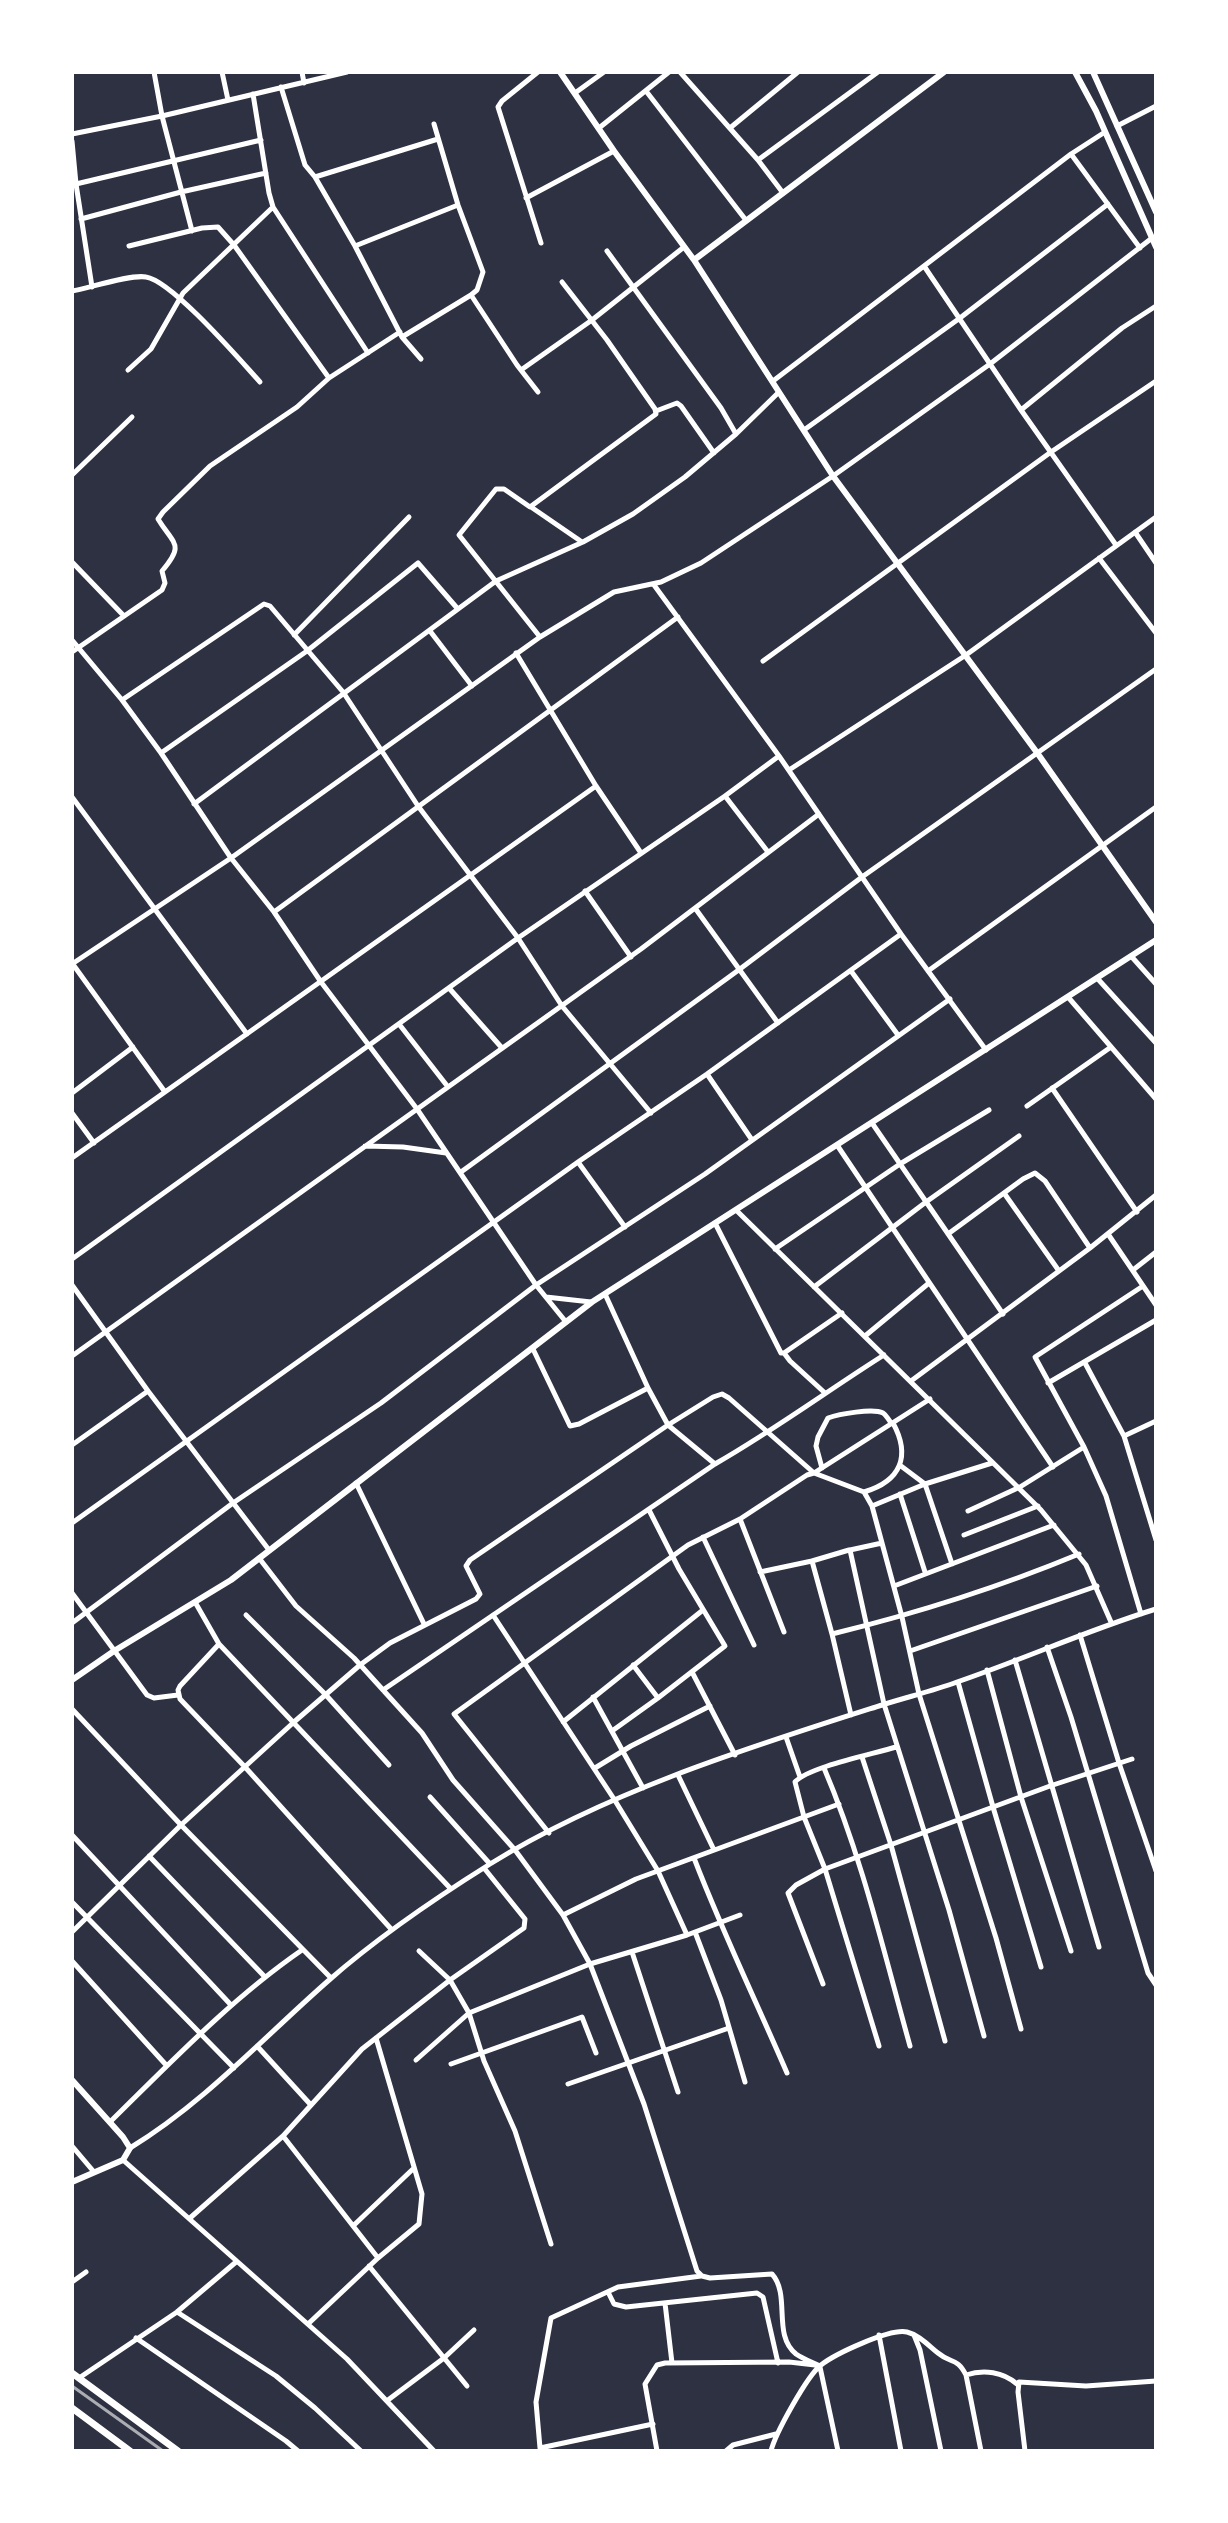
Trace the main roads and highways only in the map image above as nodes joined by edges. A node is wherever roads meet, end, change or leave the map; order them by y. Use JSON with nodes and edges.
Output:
{"nodes":[{"id":1,"x":76,"y":2376,"type":"edge"},
{"id":2,"x":72,"y":2408,"type":"edge"},
{"id":3,"x":130,"y":2451,"type":"edge"},
{"id":4,"x":178,"y":2451,"type":"edge"}],
"edges":[{"from":1,"to":4,"type":"main road"},
{"from":2,"to":3,"type":"main road"}]}
